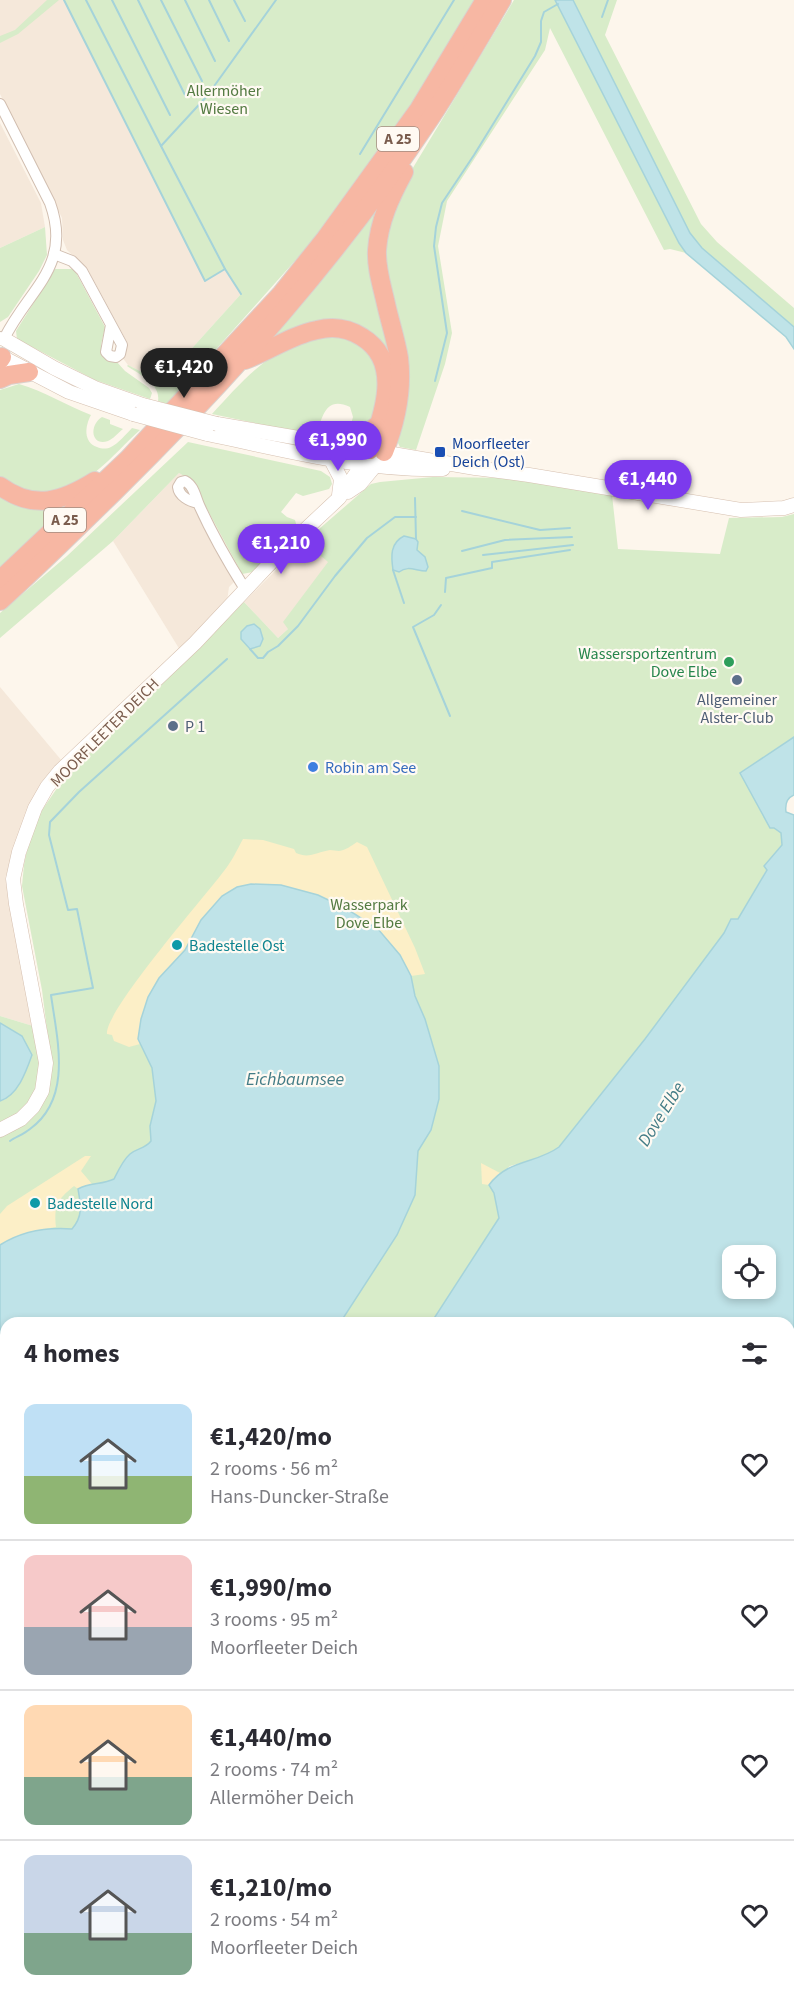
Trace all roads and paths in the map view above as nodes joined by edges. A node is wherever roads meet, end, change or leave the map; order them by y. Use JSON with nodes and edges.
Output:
{"nodes":[{"id":1,"x":485,"y":0,"type":"edge"},
{"id":2,"x":502,"y":0,"type":"edge"},
{"id":3,"x":0,"y":104,"type":"edge"},
{"id":4,"x":431,"y":116,"type":"junction"},
{"id":5,"x":54,"y":254,"type":"junction"},
{"id":6,"x":111,"y":325,"type":"dead end"},
{"id":7,"x":1,"y":349,"type":"edge"},
{"id":8,"x":241,"y":362,"type":"junction"},
{"id":9,"x":29,"y":372,"type":"junction"},
{"id":10,"x":0,"y":379,"type":"edge"},
{"id":11,"x":138,"y":410,"type":"junction"},
{"id":12,"x":381,"y":420,"type":"junction"},
{"id":13,"x":212,"y":429,"type":"junction"},
{"id":14,"x":350,"y":447,"type":"junction"},
{"id":15,"x":128,"y":459,"type":"junction"},
{"id":16,"x":373,"y":459,"type":"junction"},
{"id":17,"x":331,"y":460,"type":"junction"},
{"id":18,"x":0,"y":486,"type":"edge"},
{"id":19,"x":339,"y":498,"type":"junction"},
{"id":20,"x":198,"y":503,"type":"dead end"},
{"id":21,"x":794,"y":505,"type":"edge"},
{"id":22,"x":0,"y":580,"type":"edge"},
{"id":23,"x":245,"y":589,"type":"junction"},
{"id":24,"x":0,"y":601,"type":"edge"},
{"id":25,"x":0,"y":1130,"type":"edge"}],
"edges":[{"from":1,"to":15,"type":"highway","number":"A 25"},
{"from":2,"to":4,"type":"highway","number":"A 25"},
{"from":3,"to":5,"type":"street"},
{"from":4,"to":8,"type":"highway","number":"A 25"},
{"from":4,"to":16,"type":"highway"},
{"from":5,"to":6,"type":"street"},
{"from":5,"to":7,"type":"street"},
{"from":7,"to":9,"type":"street"},
{"from":7,"to":11,"type":"street"},
{"from":8,"to":12,"type":"highway"},
{"from":8,"to":24,"type":"highway","number":"A 25"},
{"from":9,"to":10,"type":"highway"},
{"from":9,"to":11,"type":"street"},
{"from":11,"to":13,"type":"street","bridge":true},
{"from":12,"to":14,"type":"highway"},
{"from":12,"to":16,"type":"highway"},
{"from":13,"to":14,"type":"street"},
{"from":13,"to":17,"type":"street"},
{"from":14,"to":16,"type":"street"},
{"from":15,"to":18,"type":"highway"},
{"from":15,"to":22,"type":"highway","number":"A 25"},
{"from":16,"to":17,"type":"street"},
{"from":16,"to":19,"type":"street","name":"MOORFLEETER DEICH"},
{"from":16,"to":21,"type":"street"},
{"from":17,"to":19,"type":"street"},
{"from":19,"to":23,"type":"street","name":"MOORFLEETER DEICH"},
{"from":20,"to":23,"type":"street"},
{"from":23,"to":25,"type":"street","name":"MOORFLEETER DEICH"}]}
